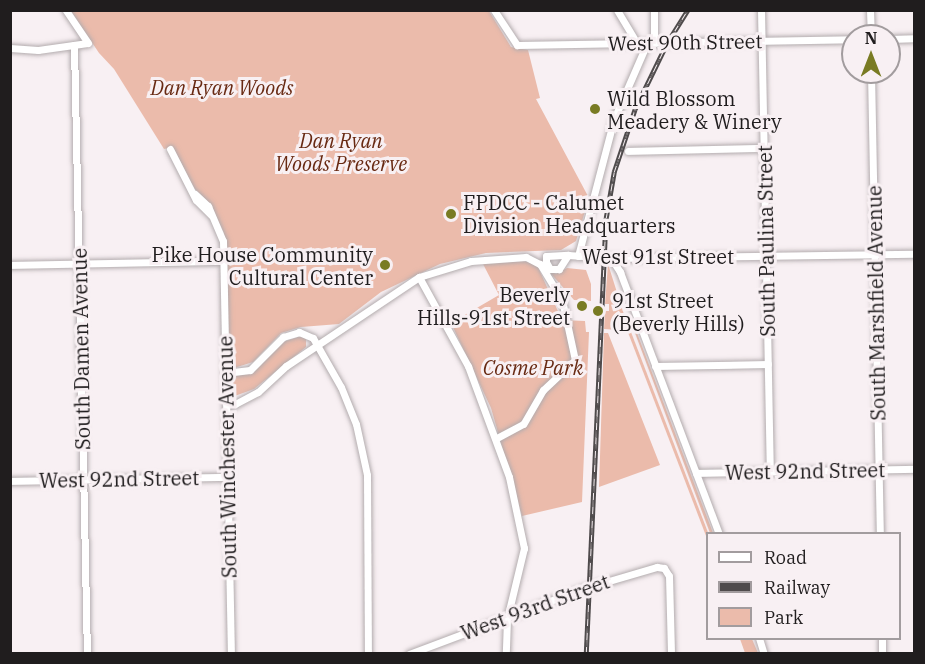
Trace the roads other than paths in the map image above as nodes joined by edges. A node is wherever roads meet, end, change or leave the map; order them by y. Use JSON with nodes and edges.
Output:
{"nodes":[{"id":1,"x":66,"y":10,"type":"edge"},
{"id":2,"x":494,"y":10,"type":"edge"},
{"id":3,"x":617,"y":10,"type":"edge"},
{"id":4,"x":654,"y":10,"type":"edge"},
{"id":5,"x":761,"y":10,"type":"edge"},
{"id":6,"x":841,"y":39,"type":"edge"},
{"id":7,"x":762,"y":41,"type":"junction"},
{"id":8,"x":637,"y":43,"type":"junction"},
{"id":9,"x":651,"y":43,"type":"junction"},
{"id":10,"x":74,"y":45,"type":"junction"},
{"id":11,"x":10,"y":48,"type":"edge"},
{"id":12,"x":871,"y":84,"type":"edge"},
{"id":13,"x":764,"y":148,"type":"junction"},
{"id":14,"x":170,"y":149,"type":"dead end"},
{"id":15,"x":628,"y":151,"type":"dead end"},
{"id":16,"x":875,"y":254,"type":"junction"},
{"id":17,"x":915,"y":254,"type":"edge"},
{"id":18,"x":568,"y":255,"type":"junction"},
{"id":19,"x":578,"y":256,"type":"junction"},
{"id":20,"x":766,"y":256,"type":"junction"},
{"id":21,"x":610,"y":258,"type":"junction"},
{"id":22,"x":223,"y":261,"type":"junction"},
{"id":23,"x":79,"y":264,"type":"junction"},
{"id":24,"x":10,"y":265,"type":"edge"},
{"id":25,"x":419,"y":277,"type":"junction"},
{"id":26,"x":318,"y":345,"type":"junction"},
{"id":27,"x":768,"y":364,"type":"junction"},
{"id":28,"x":655,"y":366,"type":"junction"},
{"id":29,"x":225,"y":374,"type":"junction"},
{"id":30,"x":226,"y":403,"type":"junction"},
{"id":31,"x":497,"y":438,"type":"junction"},
{"id":32,"x":915,"y":469,"type":"edge"},
{"id":33,"x":878,"y":470,"type":"junction"},
{"id":34,"x":770,"y":472,"type":"junction"},
{"id":35,"x":696,"y":474,"type":"junction"},
{"id":36,"x":228,"y":477,"type":"junction"},
{"id":37,"x":84,"y":479,"type":"junction"},
{"id":38,"x":10,"y":481,"type":"edge"},
{"id":39,"x":718,"y":532,"type":"edge"},
{"id":40,"x":880,"y":532,"type":"edge"},
{"id":41,"x":507,"y":619,"type":"junction"},
{"id":42,"x":87,"y":654,"type":"edge"},
{"id":43,"x":231,"y":654,"type":"edge"},
{"id":44,"x":368,"y":654,"type":"edge"},
{"id":45,"x":409,"y":654,"type":"edge"},
{"id":46,"x":506,"y":654,"type":"edge"},
{"id":47,"x":671,"y":654,"type":"edge"}],
"edges":[{"from":1,"to":10,"type":"street"},
{"from":2,"to":8,"type":"street","name":"West 90th Street"},
{"from":3,"to":8,"type":"street"},
{"from":4,"to":9,"type":"street"},
{"from":5,"to":7,"type":"street","name":"South Paulina Street"},
{"from":6,"to":7,"type":"street","name":"West 90th Street"},
{"from":7,"to":9,"type":"street","name":"West 90th Street"},
{"from":7,"to":13,"type":"street","name":"South Paulina Street"},
{"from":8,"to":9,"type":"street","name":"West 90th Street"},
{"from":9,"to":19,"type":"street"},
{"from":10,"to":11,"type":"street"},
{"from":10,"to":23,"type":"street","name":"South Damen Avenue"},
{"from":12,"to":16,"type":"street","name":"South Marshfield Avenue"},
{"from":13,"to":15,"type":"street"},
{"from":13,"to":20,"type":"street","name":"South Paulina Street"},
{"from":14,"to":22,"type":"street","name":"South Winchester Avenue"},
{"from":16,"to":17,"type":"street","name":"West 91st Street"},
{"from":16,"to":20,"type":"street","name":"West 91st Street"},
{"from":16,"to":33,"type":"street","name":"South Marshfield Avenue"},
{"from":18,"to":18,"type":"street","name":"West 91st Street"},
{"from":18,"to":19,"type":"street","name":"West 91st Street"},
{"from":19,"to":21,"type":"street","name":"West 91st Street"},
{"from":20,"to":21,"type":"street","name":"West 91st Street"},
{"from":20,"to":27,"type":"street","name":"South Paulina Street"},
{"from":21,"to":28,"type":"street"},
{"from":22,"to":23,"type":"street"},
{"from":22,"to":29,"type":"street","name":"South Winchester Avenue"},
{"from":23,"to":24,"type":"street"},
{"from":23,"to":37,"type":"street","name":"South Damen Avenue"},
{"from":25,"to":26,"type":"street"},
{"from":25,"to":31,"type":"street"},
{"from":25,"to":31,"type":"street"},
{"from":26,"to":29,"type":"street"},
{"from":26,"to":30,"type":"street"},
{"from":26,"to":44,"type":"street"},
{"from":27,"to":28,"type":"street"},
{"from":27,"to":34,"type":"street","name":"South Paulina Street"},
{"from":28,"to":35,"type":"street"},
{"from":29,"to":30,"type":"street","name":"South Winchester Avenue"},
{"from":30,"to":36,"type":"street","name":"South Winchester Avenue"},
{"from":31,"to":41,"type":"street"},
{"from":32,"to":33,"type":"street","name":"West 92nd Street"},
{"from":33,"to":34,"type":"street","name":"West 92nd Street"},
{"from":33,"to":40,"type":"street","name":"South Marshfield Avenue"},
{"from":34,"to":35,"type":"street","name":"West 92nd Street"},
{"from":35,"to":39,"type":"street"},
{"from":36,"to":37,"type":"street","name":"West 92nd Street"},
{"from":36,"to":43,"type":"street","name":"South Winchester Avenue"},
{"from":37,"to":38,"type":"street","name":"West 92nd Street"},
{"from":37,"to":42,"type":"street","name":"South Damen Avenue"},
{"from":41,"to":45,"type":"street","name":"West 93rd Street"},
{"from":41,"to":46,"type":"street"},
{"from":41,"to":47,"type":"street","name":"West 93rd Street"}]}
